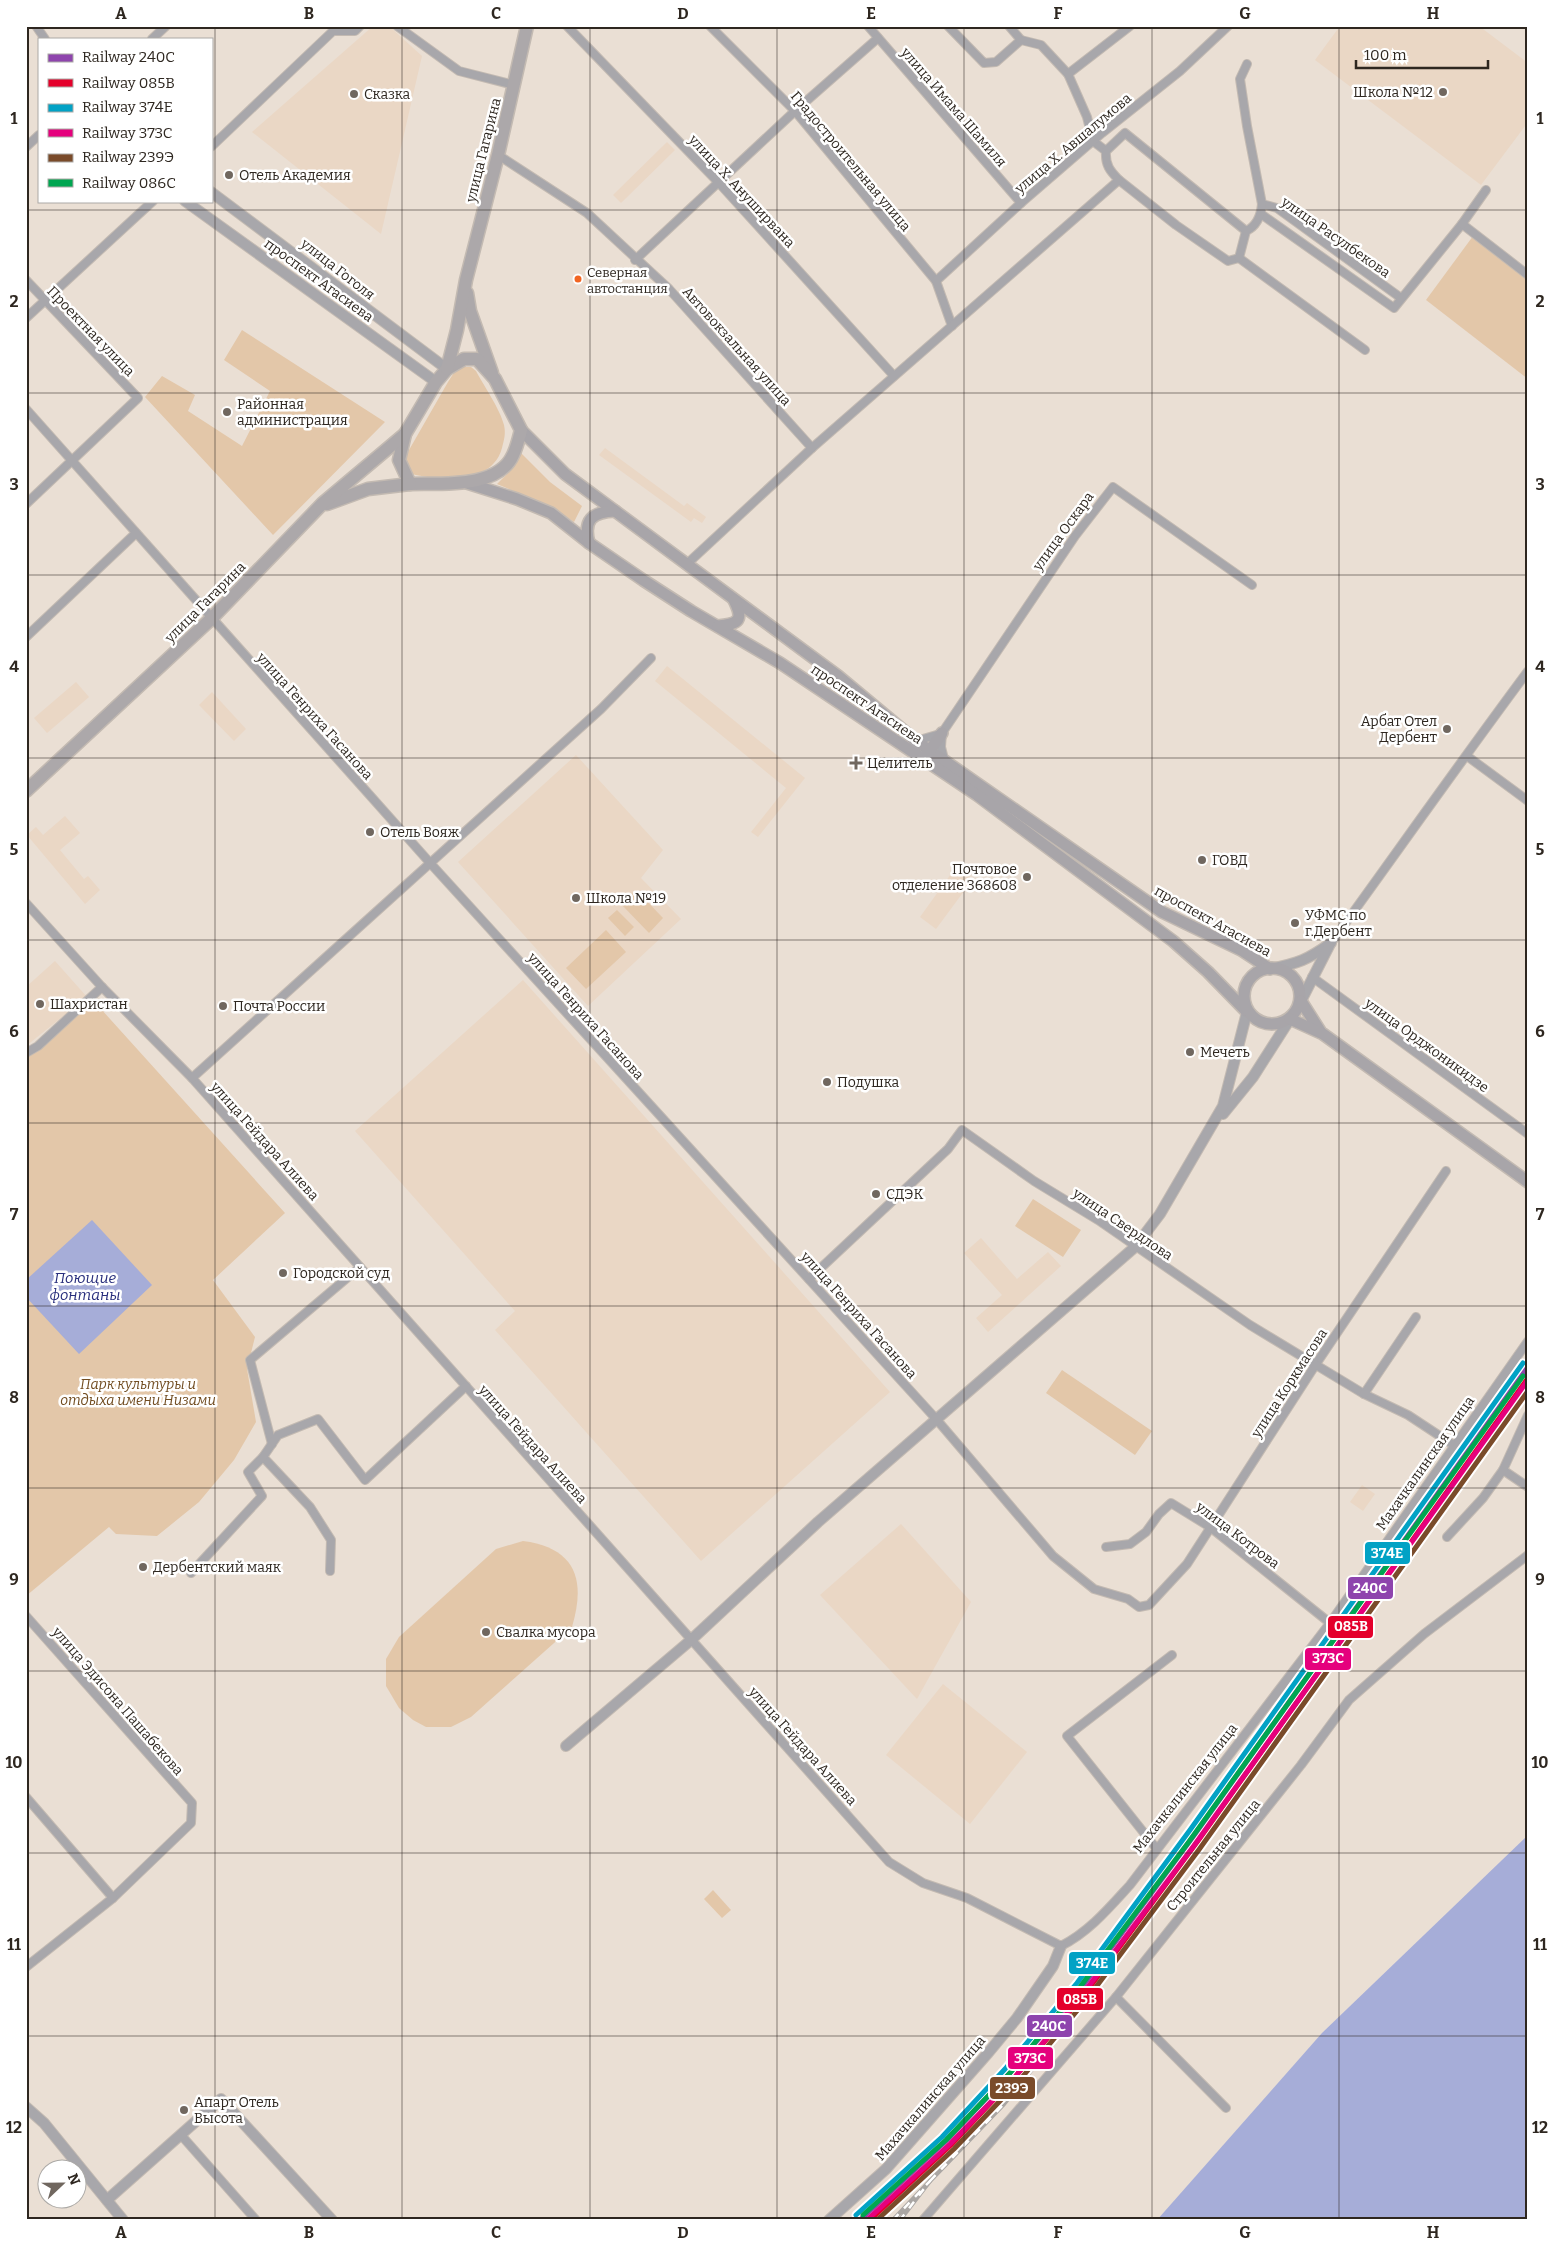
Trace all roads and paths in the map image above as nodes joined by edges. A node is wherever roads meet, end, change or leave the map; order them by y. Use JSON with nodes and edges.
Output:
{"nodes":[{"id":1,"x":36,"y":26,"type":"edge"},
{"id":2,"x":166,"y":26,"type":"edge"},
{"id":3,"x":360,"y":26,"type":"edge"},
{"id":4,"x":396,"y":26,"type":"edge"},
{"id":5,"x":527,"y":26,"type":"edge"},
{"id":6,"x":567,"y":26,"type":"edge"},
{"id":7,"x":710,"y":26,"type":"edge"},
{"id":8,"x":948,"y":26,"type":"edge"},
{"id":9,"x":1009,"y":26,"type":"edge"},
{"id":10,"x":1130,"y":26,"type":"edge"},
{"id":11,"x":1228,"y":26,"type":"edge"},
{"id":12,"x":870,"y":27,"type":"edge"},
{"id":13,"x":44,"y":38,"type":"edge"},
{"id":14,"x":153,"y":38,"type":"edge"},
{"id":15,"x":878,"y":38,"type":"junction"},
{"id":16,"x":1022,"y":40,"type":"junction"},
{"id":17,"x":1247,"y":64,"type":"dead end"},
{"id":18,"x":1068,"y":74,"type":"junction"},
{"id":19,"x":514,"y":85,"type":"junction"},
{"id":20,"x":795,"y":112,"type":"junction"},
{"id":21,"x":38,"y":136,"type":"edge"},
{"id":22,"x":1093,"y":141,"type":"junction"},
{"id":23,"x":212,"y":146,"type":"edge"},
{"id":24,"x":26,"y":147,"type":"edge"},
{"id":25,"x":1106,"y":151,"type":"junction"},
{"id":26,"x":498,"y":155,"type":"junction"},
{"id":27,"x":1119,"y":180,"type":"junction"},
{"id":28,"x":719,"y":183,"type":"junction"},
{"id":29,"x":1486,"y":190,"type":"dead end"},
{"id":30,"x":212,"y":193,"type":"edge"},
{"id":31,"x":153,"y":202,"type":"edge"},
{"id":32,"x":186,"y":202,"type":"edge"},
{"id":33,"x":1021,"y":203,"type":"junction"},
{"id":34,"x":1262,"y":204,"type":"junction"},
{"id":35,"x":1261,"y":214,"type":"junction"},
{"id":36,"x":1462,"y":224,"type":"junction"},
{"id":37,"x":1246,"y":232,"type":"junction"},
{"id":38,"x":1239,"y":258,"type":"junction"},
{"id":39,"x":635,"y":260,"type":"junction"},
{"id":40,"x":1528,"y":275,"type":"edge"},
{"id":41,"x":26,"y":280,"type":"edge"},
{"id":42,"x":466,"y":280,"type":"junction"},
{"id":43,"x":936,"y":281,"type":"junction"},
{"id":44,"x":1401,"y":298,"type":"junction"},
{"id":45,"x":45,"y":301,"type":"junction"},
{"id":46,"x":26,"y":318,"type":"edge"},
{"id":47,"x":952,"y":326,"type":"junction"},
{"id":48,"x":1365,"y":350,"type":"dead end"},
{"id":49,"x":447,"y":369,"type":"junction"},
{"id":50,"x":894,"y":376,"type":"junction"},
{"id":51,"x":494,"y":379,"type":"junction"},
{"id":52,"x":436,"y":382,"type":"junction"},
{"id":53,"x":26,"y":409,"type":"edge"},
{"id":54,"x":521,"y":430,"type":"junction"},
{"id":55,"x":405,"y":434,"type":"junction"},
{"id":56,"x":812,"y":448,"type":"junction"},
{"id":57,"x":74,"y":461,"type":"junction"},
{"id":58,"x":467,"y":483,"type":"junction"},
{"id":59,"x":410,"y":484,"type":"junction"},
{"id":60,"x":26,"y":504,"type":"edge"},
{"id":61,"x":615,"y":510,"type":"junction"},
{"id":62,"x":136,"y":533,"type":"junction"},
{"id":63,"x":589,"y":543,"type":"junction"},
{"id":64,"x":688,"y":563,"type":"junction"},
{"id":65,"x":1252,"y":585,"type":"dead end"},
{"id":66,"x":731,"y":595,"type":"junction"},
{"id":67,"x":212,"y":620,"type":"junction"},
{"id":68,"x":718,"y":626,"type":"junction"},
{"id":69,"x":26,"y":637,"type":"edge"},
{"id":70,"x":651,"y":658,"type":"dead end"},
{"id":71,"x":1528,"y":671,"type":"edge"},
{"id":72,"x":942,"y":733,"type":"junction"},
{"id":73,"x":916,"y":741,"type":"junction"},
{"id":74,"x":927,"y":755,"type":"junction"},
{"id":75,"x":1466,"y":756,"type":"junction"},
{"id":76,"x":944,"y":758,"type":"junction"},
{"id":77,"x":26,"y":792,"type":"edge"},
{"id":78,"x":1528,"y":801,"type":"edge"},
{"id":79,"x":431,"y":864,"type":"junction"},
{"id":80,"x":26,"y":903,"type":"edge"},
{"id":81,"x":1330,"y":943,"type":"junction"},
{"id":82,"x":1270,"y":969,"type":"junction"},
{"id":83,"x":1312,"y":977,"type":"junction"},
{"id":84,"x":102,"y":987,"type":"junction"},
{"id":85,"x":1301,"y":1001,"type":"junction"},
{"id":86,"x":1247,"y":1012,"type":"junction"},
{"id":87,"x":1290,"y":1019,"type":"junction"},
{"id":88,"x":1323,"y":1034,"type":"junction"},
{"id":89,"x":26,"y":1053,"type":"edge"},
{"id":90,"x":192,"y":1078,"type":"junction"},
{"id":91,"x":1528,"y":1134,"type":"edge"},
{"id":92,"x":1206,"y":1135,"type":"junction"},
{"id":93,"x":1446,"y":1171,"type":"dead end"},
{"id":94,"x":1528,"y":1182,"type":"edge"},
{"id":95,"x":1135,"y":1247,"type":"junction"},
{"id":96,"x":360,"y":1267,"type":"junction"},
{"id":97,"x":809,"y":1279,"type":"junction"},
{"id":98,"x":1416,"y":1317,"type":"dead end"},
{"id":99,"x":1528,"y":1341,"type":"edge"},
{"id":100,"x":1316,"y":1364,"type":"junction"},
{"id":101,"x":466,"y":1386,"type":"junction"},
{"id":102,"x":1364,"y":1394,"type":"junction"},
{"id":103,"x":1528,"y":1416,"type":"edge"},
{"id":104,"x":938,"y":1420,"type":"junction"},
{"id":105,"x":272,"y":1444,"type":"junction"},
{"id":106,"x":1454,"y":1446,"type":"junction"},
{"id":107,"x":263,"y":1457,"type":"junction"},
{"id":108,"x":1503,"y":1470,"type":"junction"},
{"id":109,"x":1528,"y":1487,"type":"edge"},
{"id":110,"x":1210,"y":1526,"type":"junction"},
{"id":111,"x":1447,"y":1537,"type":"dead end"},
{"id":112,"x":1106,"y":1547,"type":"dead end"},
{"id":113,"x":1528,"y":1555,"type":"edge"},
{"id":114,"x":330,"y":1571,"type":"dead end"},
{"id":115,"x":191,"y":1573,"type":"dead end"},
{"id":116,"x":1150,"y":1605,"type":"joint"},
{"id":117,"x":26,"y":1616,"type":"edge"},
{"id":118,"x":1330,"y":1623,"type":"junction"},
{"id":119,"x":691,"y":1640,"type":"junction"},
{"id":120,"x":1172,"y":1655,"type":"dead end"},
{"id":121,"x":566,"y":1746,"type":"dead end"},
{"id":122,"x":26,"y":1797,"type":"edge"},
{"id":123,"x":1156,"y":1848,"type":"junction"},
{"id":124,"x":113,"y":1898,"type":"junction"},
{"id":125,"x":1061,"y":1946,"type":"junction"},
{"id":126,"x":28,"y":1963,"type":"edge"},
{"id":127,"x":1116,"y":1997,"type":"junction"},
{"id":128,"x":26,"y":2107,"type":"edge"},
{"id":129,"x":1226,"y":2108,"type":"dead end"},
{"id":130,"x":181,"y":2135,"type":"junction"},
{"id":131,"x":107,"y":2200,"type":"junction"},
{"id":132,"x":123,"y":2220,"type":"edge"},
{"id":133,"x":256,"y":2220,"type":"edge"},
{"id":134,"x":332,"y":2220,"type":"edge"},
{"id":135,"x":829,"y":2220,"type":"edge"},
{"id":136,"x":923,"y":2220,"type":"edge"}],
"edges":[{"from":1,"to":13,"type":"street"},
{"from":2,"to":14,"type":"street"},
{"from":3,"to":23,"type":"street"},
{"from":4,"to":19,"type":"street"},
{"from":5,"to":19,"type":"main road","name":"улица Гагарина"},
{"from":6,"to":28,"type":"street","name":"улица Х. Ануширвана"},
{"from":7,"to":20,"type":"street","name":"Градостроительная улица"},
{"from":8,"to":16,"type":"street"},
{"from":9,"to":16,"type":"street"},
{"from":10,"to":18,"type":"street"},
{"from":11,"to":22,"type":"street","name":"улица Х. Авшалумова"},
{"from":12,"to":15,"type":"street","name":"улица Имама Шамиля"},
{"from":15,"to":20,"type":"street"},
{"from":15,"to":33,"type":"street","name":"улица Имама Шамиля"},
{"from":16,"to":18,"type":"street"},
{"from":17,"to":34,"type":"street"},
{"from":18,"to":22,"type":"street"},
{"from":19,"to":26,"type":"main road","name":"улица Гагарина"},
{"from":20,"to":28,"type":"street"},
{"from":20,"to":43,"type":"street","name":"Градостроительная улица"},
{"from":21,"to":24,"type":"street"},
{"from":22,"to":25,"type":"street"},
{"from":22,"to":33,"type":"street","name":"улица Х. Авшалумова"},
{"from":25,"to":27,"type":"street"},
{"from":25,"to":37,"type":"street"},
{"from":26,"to":39,"type":"street","name":"Автовокзальная улица"},
{"from":26,"to":42,"type":"main road","name":"улица Гагарина"},
{"from":27,"to":38,"type":"street"},
{"from":27,"to":47,"type":"street"},
{"from":28,"to":39,"type":"street"},
{"from":28,"to":50,"type":"street","name":"улица Х. Ануширвана"},
{"from":29,"to":36,"type":"street"},
{"from":30,"to":49,"type":"street","name":"улица Гоголя"},
{"from":31,"to":45,"type":"street"},
{"from":32,"to":52,"type":"street","name":"проспект Агасиева"},
{"from":33,"to":43,"type":"street","name":"улица Х. Авшалумова"},
{"from":34,"to":35,"type":"street","name":"улица Расулбекова"},
{"from":34,"to":44,"type":"street","name":"улица Расулбекова"},
{"from":35,"to":37,"type":"street","name":"улица Расулбекова"},
{"from":35,"to":44,"type":"street"},
{"from":36,"to":40,"type":"street"},
{"from":36,"to":44,"type":"street"},
{"from":37,"to":38,"type":"street"},
{"from":38,"to":48,"type":"street"},
{"from":39,"to":56,"type":"street","name":"Автовокзальная улица"},
{"from":41,"to":45,"type":"street","name":"Проектная улица"},
{"from":42,"to":49,"type":"main road","name":"улица Гагарина"},
{"from":42,"to":51,"type":"main road","name":"улица Гагарина"},
{"from":43,"to":47,"type":"street","name":"Градостроительная улица"},
{"from":45,"to":46,"type":"street"},
{"from":45,"to":57,"type":"street","name":"Проектная улица"},
{"from":47,"to":50,"type":"street"},
{"from":49,"to":51,"type":"main road"},
{"from":49,"to":52,"type":"main road"},
{"from":50,"to":56,"type":"street"},
{"from":51,"to":54,"type":"main road"},
{"from":52,"to":55,"type":"main road"},
{"from":53,"to":57,"type":"street","name":"улица Генриха Гасанова"},
{"from":54,"to":58,"type":"main road"},
{"from":54,"to":61,"type":"main road","name":"проспект Агасиева"},
{"from":55,"to":59,"type":"main road"},
{"from":55,"to":67,"type":"main road","name":"улица Гагарина"},
{"from":56,"to":64,"type":"street"},
{"from":57,"to":60,"type":"street"},
{"from":57,"to":62,"type":"street","name":"улица Генриха Гасанова"},
{"from":58,"to":59,"type":"main road"},
{"from":58,"to":63,"type":"main road","name":"проспект Агасиева"},
{"from":59,"to":67,"type":"main road","name":"улица Гагарина"},
{"from":61,"to":63,"type":"main road"},
{"from":61,"to":64,"type":"main road","name":"проспект Агасиева"},
{"from":62,"to":67,"type":"street","name":"улица Генриха Гасанова"},
{"from":62,"to":69,"type":"street"},
{"from":63,"to":68,"type":"main road","name":"проспект Агасиева"},
{"from":64,"to":66,"type":"main road","name":"проспект Агасиева"},
{"from":65,"to":72,"type":"street","name":"улица Оскара"},
{"from":66,"to":68,"type":"main road"},
{"from":66,"to":73,"type":"main road","name":"проспект Агасиева"},
{"from":67,"to":77,"type":"main road","name":"улица Гагарина"},
{"from":67,"to":79,"type":"street","name":"улица Генриха Гасанова"},
{"from":68,"to":74,"type":"main road","name":"проспект Агасиева"},
{"from":70,"to":79,"type":"street"},
{"from":71,"to":75,"type":"street"},
{"from":72,"to":73,"type":"street"},
{"from":72,"to":74,"type":"main road","name":"улица Оскара"},
{"from":72,"to":76,"type":"street"},
{"from":73,"to":74,"type":"main road","name":"проспект Агасиева"},
{"from":74,"to":76,"type":"main road","name":"проспект Агасиева"},
{"from":74,"to":86,"type":"main road","name":"проспект Агасиева"},
{"from":75,"to":78,"type":"street"},
{"from":75,"to":81,"type":"street"},
{"from":76,"to":82,"type":"main road","name":"проспект Агасиева"},
{"from":79,"to":90,"type":"street"},
{"from":79,"to":97,"type":"street","name":"улица Генриха Гасанова"},
{"from":80,"to":84,"type":"street","name":"улица Гейдара Алиева"},
{"from":81,"to":82,"type":"street"},
{"from":81,"to":83,"type":"street"},
{"from":82,"to":85,"type":"main road"},
{"from":82,"to":86,"type":"main road"},
{"from":83,"to":85,"type":"street"},
{"from":83,"to":91,"type":"street","name":"улица Орджоникидзе"},
{"from":84,"to":89,"type":"street"},
{"from":84,"to":90,"type":"street","name":"улица Гейдара Алиева"},
{"from":85,"to":87,"type":"main road"},
{"from":85,"to":88,"type":"main road"},
{"from":86,"to":87,"type":"main road"},
{"from":86,"to":92,"type":"street"},
{"from":87,"to":88,"type":"main road"},
{"from":87,"to":92,"type":"street"},
{"from":88,"to":94,"type":"main road"},
{"from":90,"to":96,"type":"street","name":"улица Гейдара Алиева"},
{"from":92,"to":95,"type":"street"},
{"from":93,"to":100,"type":"street","name":"улица Коркмасова"},
{"from":95,"to":97,"type":"street","name":"улица Свердлова"},
{"from":95,"to":100,"type":"street","name":"улица Свердлова"},
{"from":95,"to":104,"type":"street"},
{"from":96,"to":101,"type":"street","name":"улица Гейдара Алиева"},
{"from":96,"to":105,"type":"street"},
{"from":97,"to":104,"type":"street","name":"улица Генриха Гасанова"},
{"from":98,"to":102,"type":"street"},
{"from":99,"to":106,"type":"street","name":"Махачкалинская улица"},
{"from":100,"to":102,"type":"street","name":"улица Свердлова"},
{"from":100,"to":110,"type":"street","name":"улица Коркмасова"},
{"from":101,"to":105,"type":"street"},
{"from":101,"to":119,"type":"street","name":"улица Гейдара Алиева"},
{"from":102,"to":106,"type":"street","name":"улица Свердлова"},
{"from":103,"to":108,"type":"street"},
{"from":104,"to":116,"type":"street","name":"улица Генриха Гасанова"},
{"from":104,"to":119,"type":"street"},
{"from":105,"to":107,"type":"street"},
{"from":106,"to":118,"type":"street","name":"Махачкалинская улица"},
{"from":107,"to":114,"type":"street"},
{"from":107,"to":115,"type":"street"},
{"from":108,"to":109,"type":"street"},
{"from":108,"to":111,"type":"street"},
{"from":110,"to":112,"type":"street","name":"улица Котрова"},
{"from":110,"to":116,"type":"street","name":"улица Коркмасова"},
{"from":110,"to":118,"type":"street","name":"улица Котрова"},
{"from":113,"to":127,"type":"street","name":"Строительная улица"},
{"from":117,"to":124,"type":"street","name":"улица Эдисона Пашабекова"},
{"from":118,"to":123,"type":"street","name":"Махачкалинская улица"},
{"from":119,"to":121,"type":"street"},
{"from":119,"to":125,"type":"street","name":"улица Гейдара Алиева"},
{"from":120,"to":123,"type":"street"},
{"from":122,"to":124,"type":"street"},
{"from":123,"to":125,"type":"street","name":"Махачкалинская улица"},
{"from":124,"to":126,"type":"street"},
{"from":125,"to":135,"type":"street","name":"Махачкалинская улица"},
{"from":127,"to":129,"type":"street"},
{"from":127,"to":136,"type":"street","name":"Строительная улица"},
{"from":128,"to":131,"type":"street"},
{"from":130,"to":131,"type":"street"},
{"from":130,"to":133,"type":"street"},
{"from":130,"to":134,"type":"street"},
{"from":131,"to":132,"type":"street"}]}
